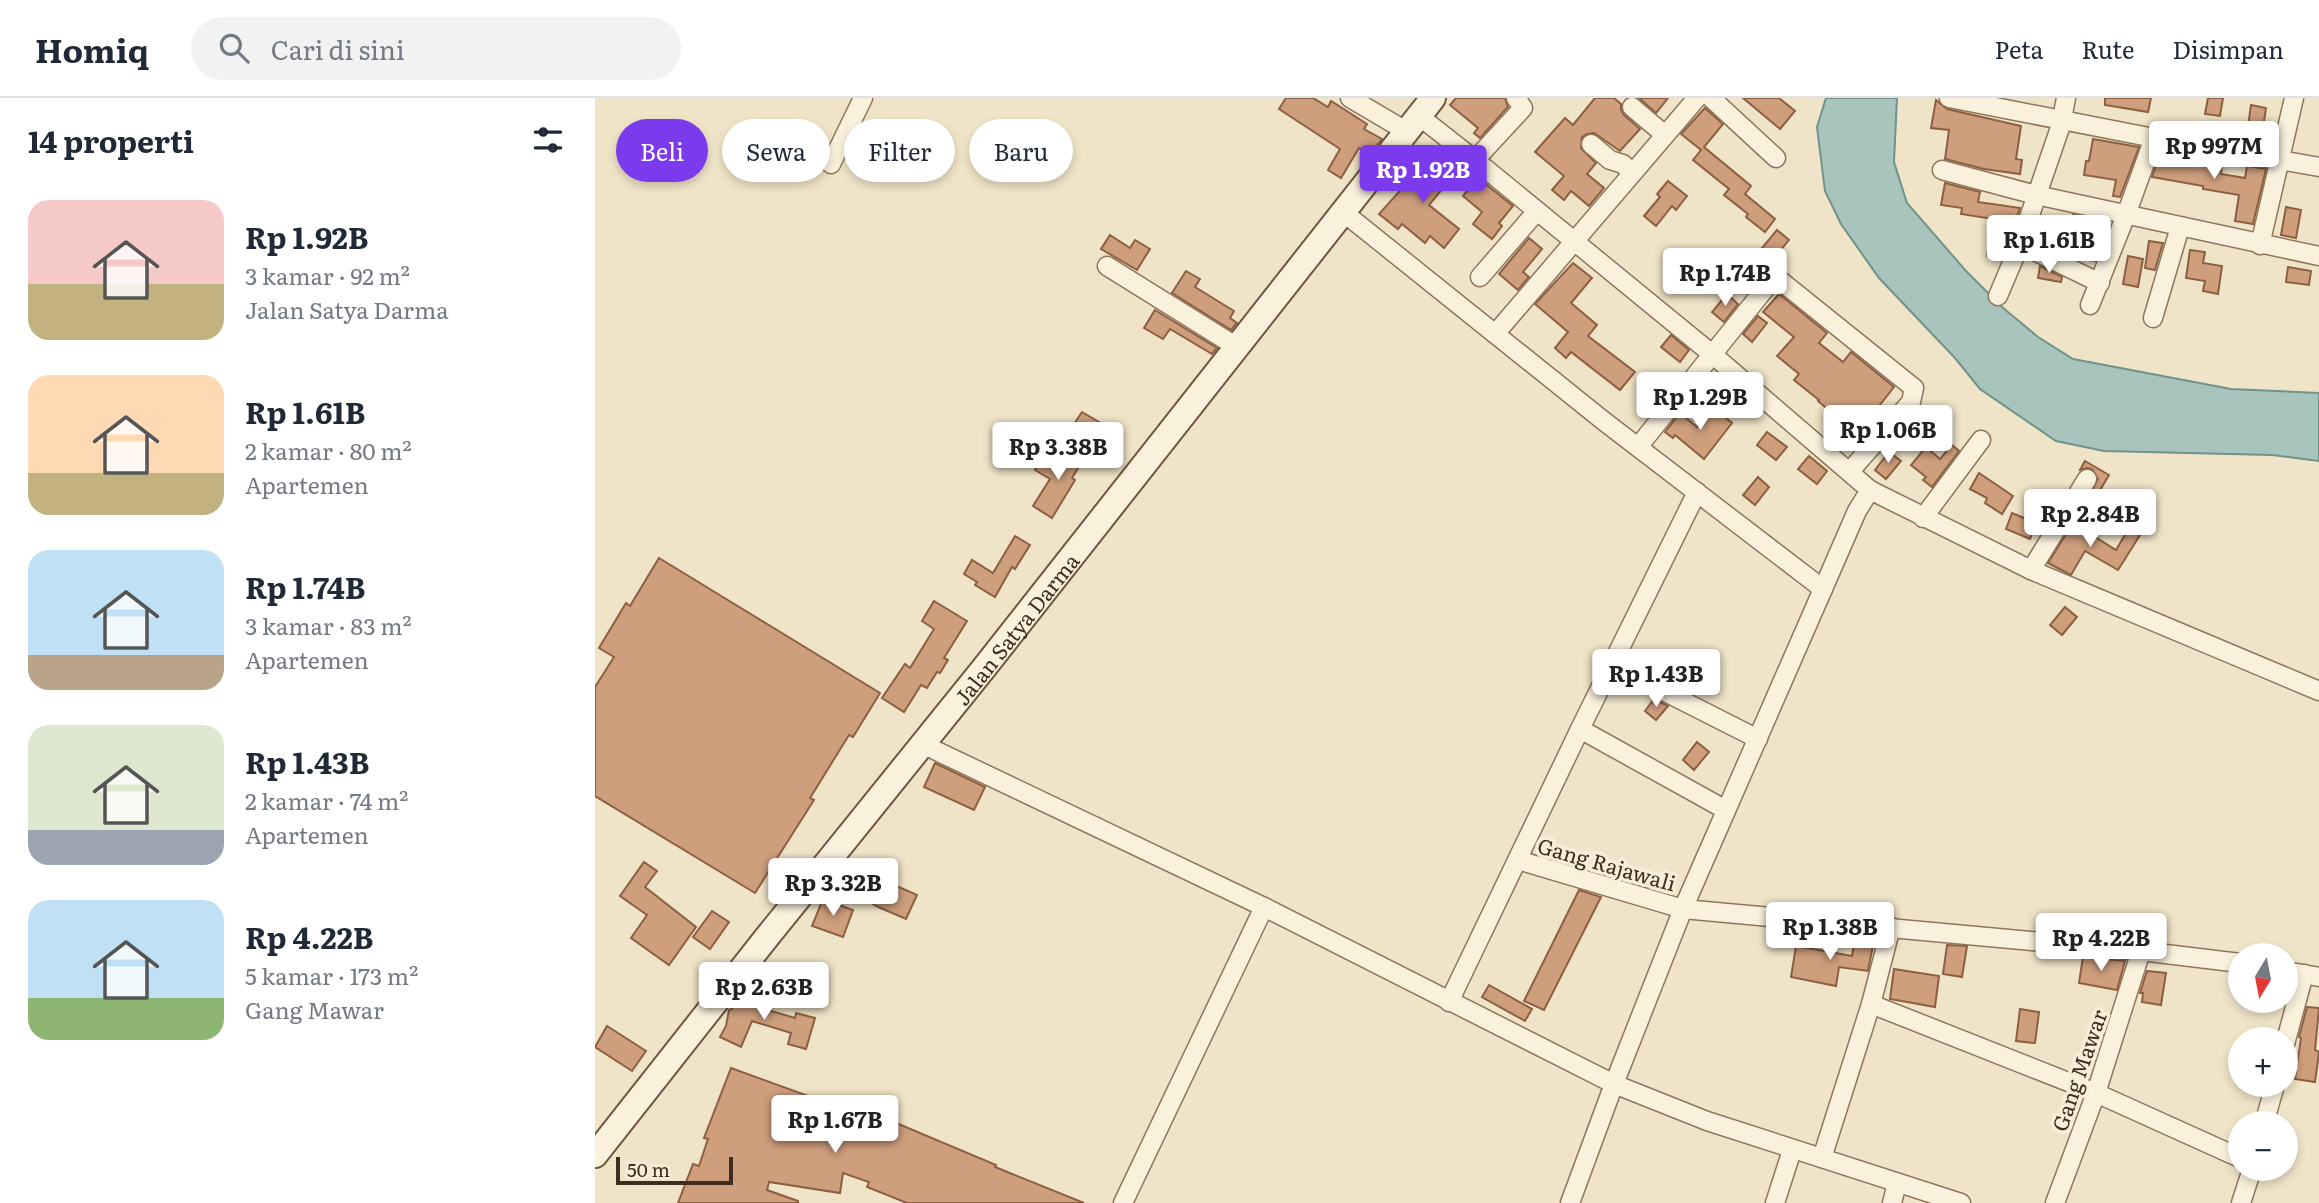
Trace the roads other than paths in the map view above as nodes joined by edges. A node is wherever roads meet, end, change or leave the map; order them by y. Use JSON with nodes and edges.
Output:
{"nodes":[{"id":1,"x":863,"y":98,"type":"edge"},
{"id":2,"x":1350,"y":98,"type":"edge"},
{"id":3,"x":1516,"y":98,"type":"edge"},
{"id":4,"x":1697,"y":98,"type":"edge"},
{"id":5,"x":1711,"y":98,"type":"edge"},
{"id":6,"x":1949,"y":98,"type":"edge"},
{"id":7,"x":2066,"y":98,"type":"edge"},
{"id":8,"x":2294,"y":98,"type":"edge"},
{"id":9,"x":1632,"y":107,"type":"dead end"},
{"id":10,"x":1419,"y":115,"type":"edge"},
{"id":11,"x":2062,"y":119,"type":"junction"},
{"id":12,"x":1665,"y":135,"type":"junction"},
{"id":13,"x":2154,"y":138,"type":"junction"},
{"id":14,"x":1591,"y":144,"type":"dead end"},
{"id":15,"x":1776,"y":158,"type":"dead end"},
{"id":16,"x":1475,"y":159,"type":"junction"},
{"id":17,"x":2280,"y":160,"type":"junction"},
{"id":18,"x":831,"y":164,"type":"dead end"},
{"id":19,"x":2319,"y":167,"type":"edge"},
{"id":20,"x":1942,"y":170,"type":"dead end"},
{"id":21,"x":1632,"y":173,"type":"junction"},
{"id":22,"x":2036,"y":195,"type":"junction"},
{"id":23,"x":1537,"y":211,"type":"junction"},
{"id":24,"x":1343,"y":212,"type":"junction"},
{"id":25,"x":2126,"y":215,"type":"junction"},
{"id":26,"x":2180,"y":227,"type":"junction"},
{"id":27,"x":1574,"y":241,"type":"junction"},
{"id":28,"x":2020,"y":244,"type":"junction"},
{"id":29,"x":2260,"y":245,"type":"junction"},
{"id":30,"x":2319,"y":257,"type":"edge"},
{"id":31,"x":1107,"y":266,"type":"dead end"},
{"id":32,"x":1480,"y":277,"type":"dead end"},
{"id":33,"x":2100,"y":283,"type":"junction"},
{"id":34,"x":1998,"y":296,"type":"dead end"},
{"id":35,"x":2090,"y":305,"type":"dead end"},
{"id":36,"x":2153,"y":318,"type":"dead end"},
{"id":37,"x":1495,"y":334,"type":"junction"},
{"id":38,"x":1237,"y":347,"type":"junction"},
{"id":39,"x":1712,"y":354,"type":"junction"},
{"id":40,"x":1981,"y":440,"type":"dead end"},
{"id":41,"x":1638,"y":447,"type":"junction"},
{"id":42,"x":1850,"y":471,"type":"junction"},
{"id":43,"x":2087,"y":479,"type":"dead end"},
{"id":44,"x":1870,"y":490,"type":"junction"},
{"id":45,"x":1697,"y":492,"type":"junction"},
{"id":46,"x":1923,"y":518,"type":"junction"},
{"id":47,"x":2031,"y":570,"type":"junction"},
{"id":48,"x":1823,"y":589,"type":"junction"},
{"id":49,"x":1612,"y":665,"type":"junction"},
{"id":50,"x":2319,"y":691,"type":"edge"},
{"id":51,"x":1580,"y":729,"type":"junction"},
{"id":52,"x":1758,"y":739,"type":"junction"},
{"id":53,"x":922,"y":744,"type":"junction"},
{"id":54,"x":1726,"y":810,"type":"junction"},
{"id":55,"x":1518,"y":860,"type":"junction"},
{"id":56,"x":1264,"y":908,"type":"junction"},
{"id":57,"x":1683,"y":909,"type":"junction"},
{"id":58,"x":1891,"y":927,"type":"junction"},
{"id":59,"x":2141,"y":951,"type":"junction"},
{"id":60,"x":2228,"y":962,"type":"edge"},
{"id":61,"x":2314,"y":972,"type":"edge"},
{"id":62,"x":1449,"y":1002,"type":"junction"},
{"id":63,"x":1871,"y":1004,"type":"junction"},
{"id":64,"x":2292,"y":1027,"type":"edge"},
{"id":65,"x":1614,"y":1084,"type":"junction"},
{"id":66,"x":2096,"y":1093,"type":"junction"},
{"id":67,"x":1792,"y":1150,"type":"junction"},
{"id":68,"x":2228,"y":1153,"type":"edge"},
{"id":69,"x":595,"y":1155,"type":"edge"},
{"id":70,"x":1822,"y":1158,"type":"junction"},
{"id":71,"x":2248,"y":1181,"type":"edge"},
{"id":72,"x":1897,"y":1183,"type":"junction"},
{"id":73,"x":1123,"y":1203,"type":"edge"},
{"id":74,"x":1570,"y":1203,"type":"edge"},
{"id":75,"x":1775,"y":1203,"type":"edge"},
{"id":76,"x":1892,"y":1203,"type":"edge"},
{"id":77,"x":1961,"y":1203,"type":"edge"},
{"id":78,"x":2055,"y":1203,"type":"edge"},
{"id":79,"x":2241,"y":1203,"type":"edge"}],
"edges":[{"from":1,"to":18,"type":"street"},
{"from":2,"to":10,"type":"street"},
{"from":3,"to":16,"type":"street"},
{"from":4,"to":12,"type":"street"},
{"from":5,"to":15,"type":"street"},
{"from":6,"to":11,"type":"street"},
{"from":7,"to":11,"type":"street"},
{"from":8,"to":17,"type":"street"},
{"from":9,"to":12,"type":"street"},
{"from":10,"to":16,"type":"street"},
{"from":10,"to":24,"type":"main road","name":"Jalan Satya Darma"},
{"from":11,"to":13,"type":"street"},
{"from":11,"to":22,"type":"street"},
{"from":12,"to":21,"type":"street"},
{"from":13,"to":17,"type":"street"},
{"from":13,"to":25,"type":"street"},
{"from":14,"to":21,"type":"street"},
{"from":16,"to":23,"type":"street"},
{"from":17,"to":19,"type":"street"},
{"from":17,"to":29,"type":"street"},
{"from":20,"to":22,"type":"street"},
{"from":21,"to":27,"type":"street"},
{"from":22,"to":25,"type":"street"},
{"from":22,"to":28,"type":"street"},
{"from":23,"to":27,"type":"street"},
{"from":23,"to":32,"type":"street"},
{"from":24,"to":37,"type":"street"},
{"from":24,"to":38,"type":"main road","name":"Jalan Satya Darma"},
{"from":25,"to":26,"type":"street"},
{"from":25,"to":33,"type":"street"},
{"from":26,"to":29,"type":"street"},
{"from":26,"to":36,"type":"street"},
{"from":27,"to":37,"type":"street"},
{"from":27,"to":39,"type":"street"},
{"from":28,"to":33,"type":"street"},
{"from":28,"to":34,"type":"street"},
{"from":29,"to":30,"type":"street"},
{"from":31,"to":38,"type":"street"},
{"from":33,"to":35,"type":"street"},
{"from":37,"to":41,"type":"street"},
{"from":38,"to":53,"type":"main road","name":"Jalan Satya Darma"},
{"from":39,"to":41,"type":"street"},
{"from":39,"to":42,"type":"street"},
{"from":39,"to":42,"type":"street"},
{"from":40,"to":46,"type":"street"},
{"from":41,"to":45,"type":"street"},
{"from":42,"to":44,"type":"street"},
{"from":43,"to":47,"type":"street"},
{"from":44,"to":46,"type":"street"},
{"from":44,"to":48,"type":"street"},
{"from":45,"to":48,"type":"street"},
{"from":45,"to":49,"type":"street"},
{"from":46,"to":47,"type":"street"},
{"from":47,"to":50,"type":"street"},
{"from":48,"to":52,"type":"street"},
{"from":49,"to":51,"type":"street"},
{"from":49,"to":52,"type":"street"},
{"from":51,"to":54,"type":"street"},
{"from":51,"to":55,"type":"street"},
{"from":52,"to":54,"type":"street"},
{"from":53,"to":56,"type":"street"},
{"from":53,"to":69,"type":"main road","name":"Jalan Satya Darma"},
{"from":54,"to":57,"type":"street"},
{"from":55,"to":57,"type":"street","name":"Gang Rajawali"},
{"from":55,"to":62,"type":"street"},
{"from":56,"to":62,"type":"street"},
{"from":56,"to":73,"type":"street"},
{"from":57,"to":58,"type":"street","name":"Gang Rajawali"},
{"from":57,"to":65,"type":"street"},
{"from":58,"to":59,"type":"street","name":"Gang Rajawali"},
{"from":58,"to":63,"type":"street"},
{"from":59,"to":60,"type":"street","name":"Gang Rajawali"},
{"from":59,"to":66,"type":"street","name":"Gang Mawar"},
{"from":61,"to":64,"type":"street"},
{"from":62,"to":65,"type":"street"},
{"from":63,"to":66,"type":"street"},
{"from":63,"to":70,"type":"street"},
{"from":65,"to":67,"type":"street"},
{"from":65,"to":74,"type":"street"},
{"from":66,"to":68,"type":"street"},
{"from":66,"to":78,"type":"street","name":"Gang Mawar"},
{"from":67,"to":70,"type":"street"},
{"from":67,"to":75,"type":"street"},
{"from":70,"to":72,"type":"street"},
{"from":71,"to":79,"type":"street"},
{"from":72,"to":76,"type":"street"},
{"from":72,"to":77,"type":"street"}]}
